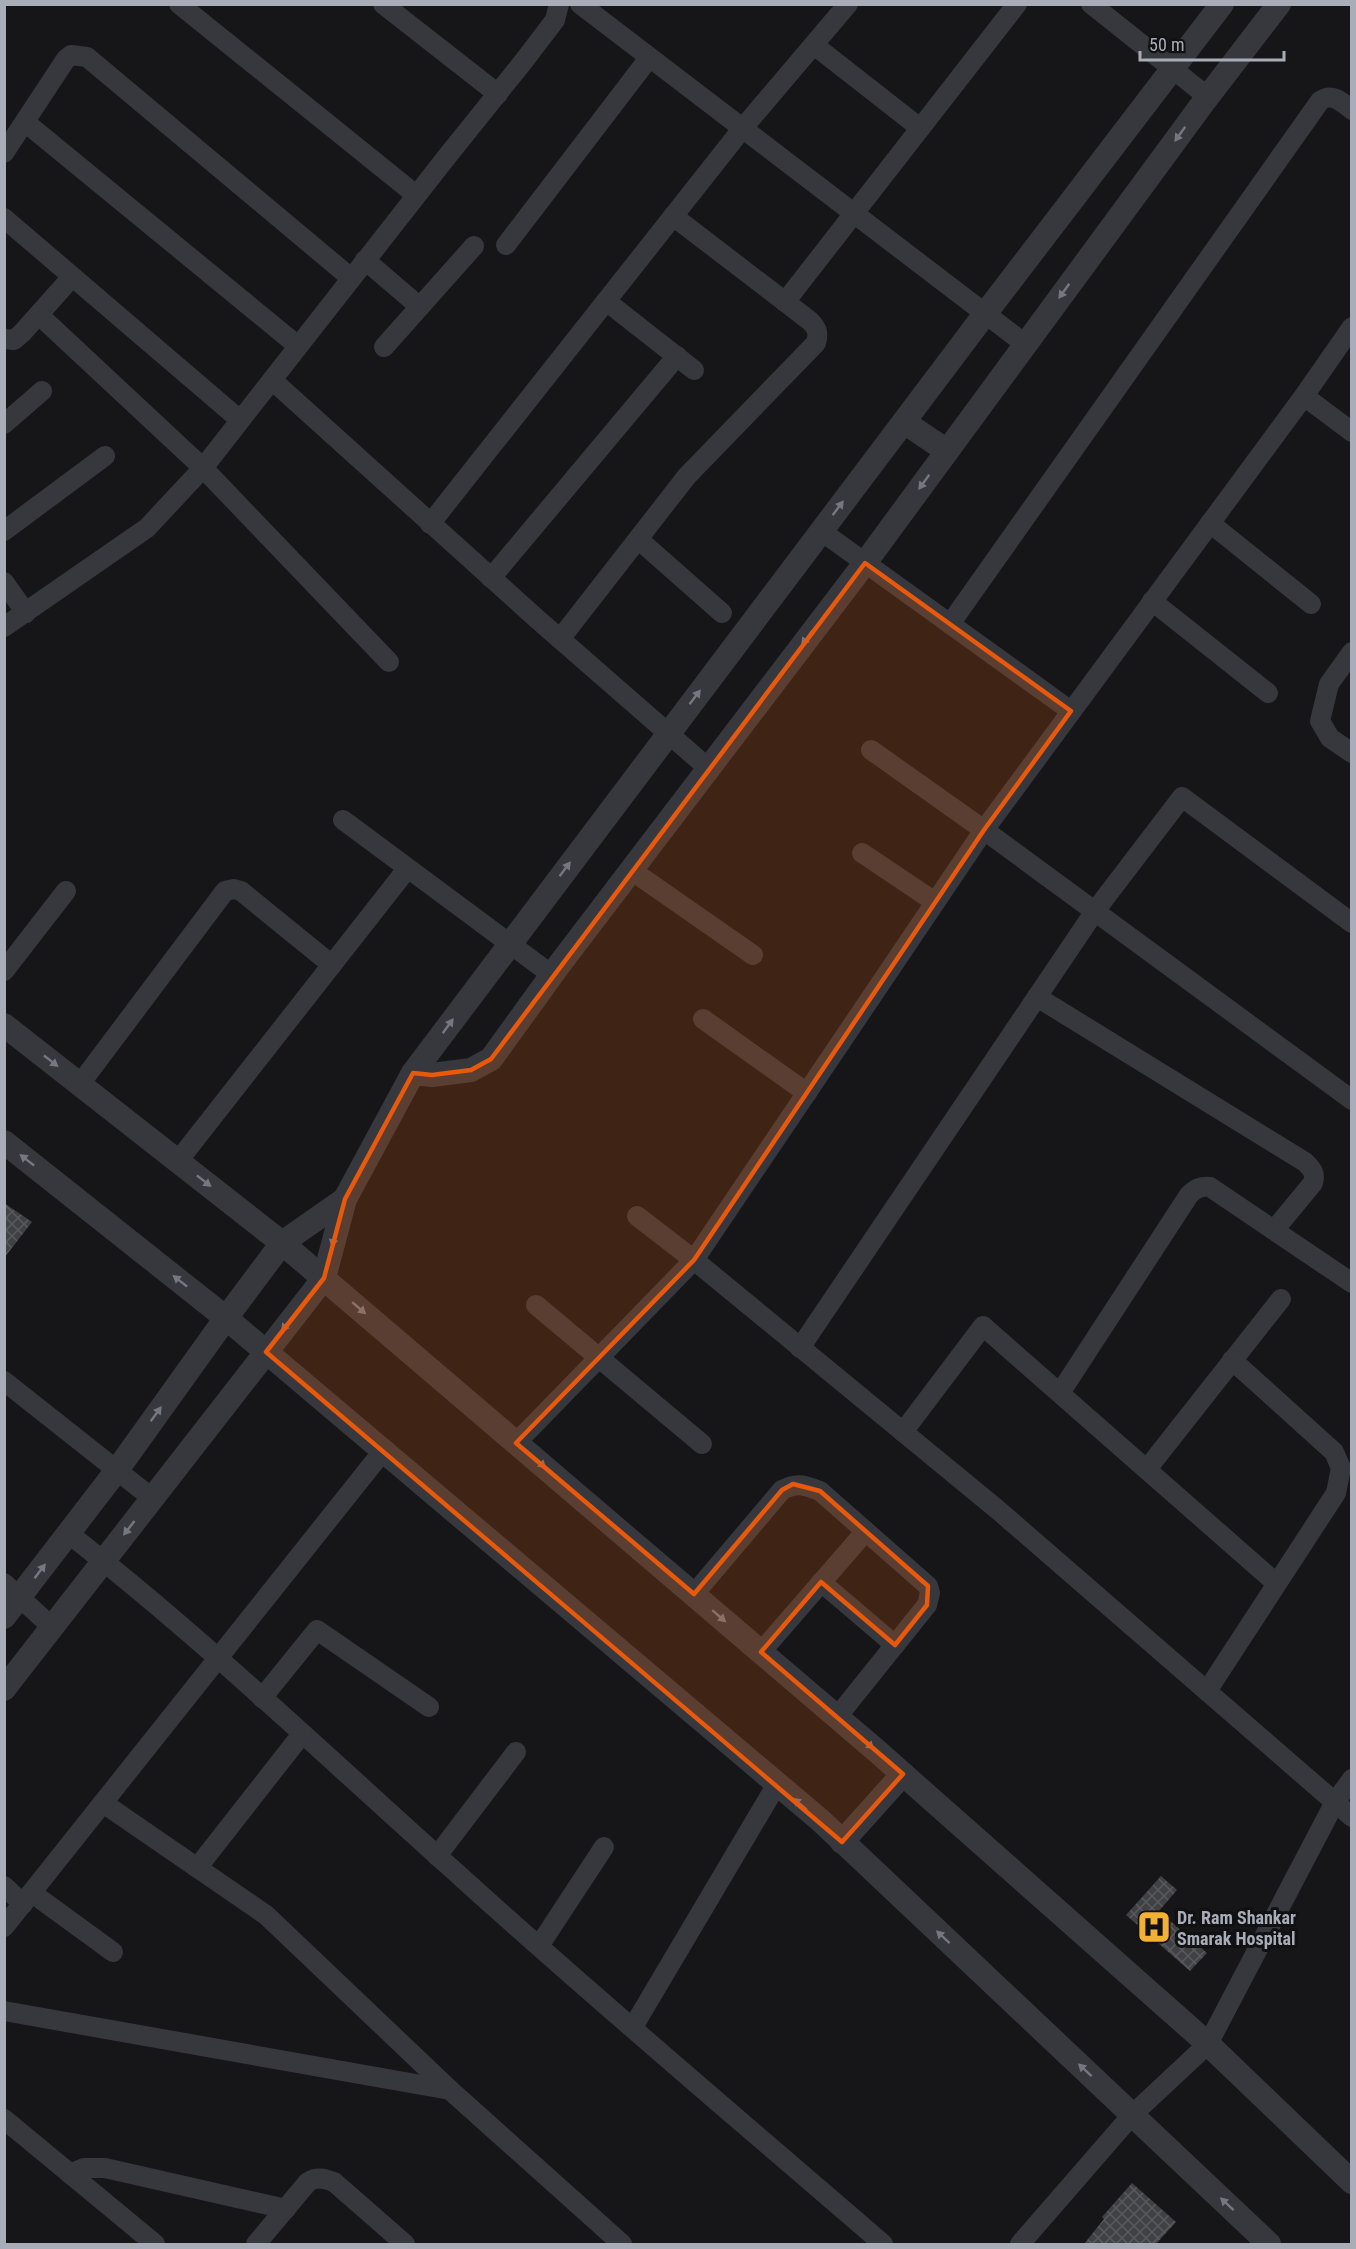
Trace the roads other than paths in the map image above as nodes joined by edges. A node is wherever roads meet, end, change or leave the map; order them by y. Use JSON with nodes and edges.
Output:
{"nodes":[{"id":1,"x":179,"y":4,"type":"edge"},
{"id":2,"x":383,"y":4,"type":"edge"},
{"id":3,"x":560,"y":4,"type":"edge"},
{"id":4,"x":580,"y":4,"type":"edge"},
{"id":5,"x":848,"y":4,"type":"edge"},
{"id":6,"x":1017,"y":4,"type":"edge"},
{"id":7,"x":1091,"y":4,"type":"edge"},
{"id":8,"x":1222,"y":4,"type":"edge"},
{"id":9,"x":1279,"y":4,"type":"edge"},
{"id":10,"x":814,"y":45,"type":"junction"},
{"id":11,"x":649,"y":58,"type":"junction"},
{"id":12,"x":1173,"y":69,"type":"junction"},
{"id":13,"x":498,"y":94,"type":"junction"},
{"id":14,"x":1208,"y":97,"type":"junction"},
{"id":15,"x":1352,"y":110,"type":"edge"},
{"id":16,"x":24,"y":122,"type":"junction"},
{"id":17,"x":920,"y":128,"type":"junction"},
{"id":18,"x":742,"y":129,"type":"junction"},
{"id":19,"x":4,"y":153,"type":"edge"},
{"id":20,"x":416,"y":195,"type":"junction"},
{"id":21,"x":854,"y":214,"type":"junction"},
{"id":22,"x":674,"y":216,"type":"junction"},
{"id":23,"x":4,"y":218,"type":"edge"},
{"id":24,"x":506,"y":245,"type":"dead end"},
{"id":25,"x":474,"y":246,"type":"dead end"},
{"id":26,"x":365,"y":260,"type":"junction"},
{"id":27,"x":72,"y":278,"type":"junction"},
{"id":28,"x":351,"y":278,"type":"junction"},
{"id":29,"x":606,"y":301,"type":"junction"},
{"id":30,"x":785,"y":302,"type":"junction"},
{"id":31,"x":420,"y":307,"type":"junction"},
{"id":32,"x":985,"y":314,"type":"junction"},
{"id":33,"x":39,"y":315,"type":"junction"},
{"id":34,"x":1352,"y":327,"type":"edge"},
{"id":35,"x":4,"y":339,"type":"edge"},
{"id":36,"x":1025,"y":344,"type":"junction"},
{"id":37,"x":298,"y":346,"type":"junction"},
{"id":38,"x":384,"y":347,"type":"dead end"},
{"id":39,"x":677,"y":356,"type":"junction"},
{"id":40,"x":694,"y":370,"type":"dead end"},
{"id":41,"x":272,"y":380,"type":"junction"},
{"id":42,"x":42,"y":391,"type":"dead end"},
{"id":43,"x":1304,"y":396,"type":"junction"},
{"id":44,"x":240,"y":420,"type":"junction"},
{"id":45,"x":904,"y":422,"type":"junction"},
{"id":46,"x":4,"y":424,"type":"edge"},
{"id":47,"x":1352,"y":432,"type":"edge"},
{"id":48,"x":947,"y":451,"type":"junction"},
{"id":49,"x":105,"y":456,"type":"dead end"},
{"id":50,"x":203,"y":468,"type":"junction"},
{"id":51,"x":1210,"y":523,"type":"junction"},
{"id":52,"x":430,"y":524,"type":"junction"},
{"id":53,"x":4,"y":531,"type":"edge"},
{"id":54,"x":821,"y":531,"type":"junction"},
{"id":55,"x":638,"y":539,"type":"junction"},
{"id":56,"x":865,"y":563,"type":"junction"},
{"id":57,"x":491,"y":578,"type":"junction"},
{"id":58,"x":4,"y":582,"type":"edge"},
{"id":59,"x":1152,"y":602,"type":"junction"},
{"id":60,"x":1311,"y":604,"type":"dead end"},
{"id":61,"x":26,"y":613,"type":"junction"},
{"id":62,"x":722,"y":613,"type":"dead end"},
{"id":63,"x":950,"y":624,"type":"junction"},
{"id":64,"x":4,"y":627,"type":"edge"},
{"id":65,"x":560,"y":639,"type":"junction"},
{"id":66,"x":1352,"y":652,"type":"edge"},
{"id":67,"x":389,"y":662,"type":"dead end"},
{"id":68,"x":1268,"y":693,"type":"dead end"},
{"id":69,"x":1071,"y":711,"type":"junction"},
{"id":70,"x":669,"y":733,"type":"junction"},
{"id":71,"x":871,"y":750,"type":"dead end"},
{"id":72,"x":1352,"y":753,"type":"edge"},
{"id":73,"x":708,"y":768,"type":"junction"},
{"id":74,"x":342,"y":820,"type":"dead end"},
{"id":75,"x":984,"y":830,"type":"junction"},
{"id":76,"x":862,"y":853,"type":"dead end"},
{"id":77,"x":407,"y":869,"type":"junction"},
{"id":78,"x":632,"y":870,"type":"junction"},
{"id":79,"x":66,"y":891,"type":"dead end"},
{"id":80,"x":935,"y":902,"type":"junction"},
{"id":81,"x":1095,"y":911,"type":"junction"},
{"id":82,"x":1352,"y":923,"type":"edge"},
{"id":83,"x":508,"y":944,"type":"junction"},
{"id":84,"x":753,"y":956,"type":"dead end"},
{"id":85,"x":332,"y":965,"type":"junction"},
{"id":86,"x":4,"y":971,"type":"edge"},
{"id":87,"x":552,"y":975,"type":"junction"},
{"id":88,"x":1037,"y":997,"type":"junction"},
{"id":89,"x":703,"y":1019,"type":"dead end"},
{"id":90,"x":4,"y":1025,"type":"edge"},
{"id":91,"x":413,"y":1072,"type":"junction"},
{"id":92,"x":80,"y":1084,"type":"junction"},
{"id":93,"x":807,"y":1093,"type":"junction"},
{"id":94,"x":1352,"y":1100,"type":"edge"},
{"id":95,"x":4,"y":1142,"type":"edge"},
{"id":96,"x":178,"y":1161,"type":"junction"},
{"id":97,"x":345,"y":1199,"type":"junction"},
{"id":98,"x":637,"y":1216,"type":"dead end"},
{"id":99,"x":1274,"y":1230,"type":"junction"},
{"id":100,"x":282,"y":1243,"type":"junction"},
{"id":101,"x":694,"y":1260,"type":"junction"},
{"id":102,"x":324,"y":1278,"type":"junction"},
{"id":103,"x":1352,"y":1282,"type":"edge"},
{"id":104,"x":1281,"y":1299,"type":"dead end"},
{"id":105,"x":536,"y":1305,"type":"dead end"},
{"id":106,"x":226,"y":1318,"type":"junction"},
{"id":107,"x":800,"y":1348,"type":"junction"},
{"id":108,"x":266,"y":1352,"type":"junction"},
{"id":109,"x":599,"y":1358,"type":"junction"},
{"id":110,"x":1232,"y":1360,"type":"junction"},
{"id":111,"x":4,"y":1381,"type":"edge"},
{"id":112,"x":1060,"y":1393,"type":"junction"},
{"id":113,"x":903,"y":1432,"type":"junction"},
{"id":114,"x":516,"y":1443,"type":"junction"},
{"id":115,"x":702,"y":1444,"type":"dead end"},
{"id":116,"x":383,"y":1451,"type":"junction"},
{"id":117,"x":1147,"y":1469,"type":"junction"},
{"id":118,"x":117,"y":1470,"type":"junction"},
{"id":119,"x":152,"y":1498,"type":"junction"},
{"id":120,"x":865,"y":1532,"type":"junction"},
{"id":121,"x":68,"y":1533,"type":"junction"},
{"id":122,"x":104,"y":1561,"type":"junction"},
{"id":123,"x":821,"y":1582,"type":"junction"},
{"id":124,"x":1276,"y":1583,"type":"junction"},
{"id":125,"x":12,"y":1590,"type":"edge"},
{"id":126,"x":694,"y":1594,"type":"junction"},
{"id":127,"x":4,"y":1617,"type":"edge"},
{"id":128,"x":52,"y":1627,"type":"junction"},
{"id":129,"x":895,"y":1645,"type":"junction"},
{"id":130,"x":761,"y":1652,"type":"junction"},
{"id":131,"x":218,"y":1659,"type":"junction"},
{"id":132,"x":4,"y":1689,"type":"edge"},
{"id":133,"x":1207,"y":1691,"type":"junction"},
{"id":134,"x":262,"y":1698,"type":"junction"},
{"id":135,"x":429,"y":1707,"type":"dead end"},
{"id":136,"x":837,"y":1717,"type":"junction"},
{"id":137,"x":302,"y":1734,"type":"junction"},
{"id":138,"x":516,"y":1752,"type":"dead end"},
{"id":139,"x":903,"y":1774,"type":"junction"},
{"id":140,"x":1352,"y":1779,"type":"edge"},
{"id":141,"x":777,"y":1784,"type":"junction"},
{"id":142,"x":1335,"y":1802,"type":"junction"},
{"id":143,"x":103,"y":1803,"type":"junction"},
{"id":144,"x":1352,"y":1817,"type":"edge"},
{"id":145,"x":842,"y":1842,"type":"junction"},
{"id":146,"x":604,"y":1847,"type":"dead end"},
{"id":147,"x":437,"y":1856,"type":"junction"},
{"id":148,"x":197,"y":1868,"type":"junction"},
{"id":149,"x":4,"y":1886,"type":"edge"},
{"id":150,"x":28,"y":1898,"type":"junction"},
{"id":151,"x":4,"y":1927,"type":"edge"},
{"id":152,"x":539,"y":1946,"type":"junction"},
{"id":153,"x":113,"y":1952,"type":"dead end"},
{"id":154,"x":4,"y":2011,"type":"edge"},
{"id":155,"x":633,"y":2027,"type":"junction"},
{"id":156,"x":1208,"y":2044,"type":"junction"},
{"id":157,"x":450,"y":2091,"type":"junction"},
{"id":158,"x":1132,"y":2115,"type":"junction"},
{"id":159,"x":4,"y":2119,"type":"edge"},
{"id":160,"x":70,"y":2174,"type":"junction"},
{"id":161,"x":1352,"y":2182,"type":"edge"},
{"id":162,"x":286,"y":2209,"type":"junction"},
{"id":163,"x":155,"y":2244,"type":"edge"},
{"id":164,"x":256,"y":2244,"type":"edge"},
{"id":165,"x":405,"y":2244,"type":"edge"},
{"id":166,"x":622,"y":2244,"type":"edge"},
{"id":167,"x":883,"y":2244,"type":"edge"},
{"id":168,"x":1020,"y":2244,"type":"edge"},
{"id":169,"x":1269,"y":2244,"type":"edge"}],
"edges":[{"from":1,"to":20,"type":"street"},
{"from":2,"to":13,"type":"street"},
{"from":3,"to":13,"type":"street"},
{"from":4,"to":11,"type":"street"},
{"from":5,"to":10,"type":"street"},
{"from":6,"to":17,"type":"street"},
{"from":7,"to":12,"type":"street"},
{"from":8,"to":12,"type":"street"},
{"from":9,"to":14,"type":"street"},
{"from":10,"to":17,"type":"street"},
{"from":10,"to":18,"type":"street"},
{"from":11,"to":18,"type":"street"},
{"from":11,"to":24,"type":"street"},
{"from":12,"to":14,"type":"street"},
{"from":12,"to":32,"type":"street"},
{"from":13,"to":20,"type":"street"},
{"from":14,"to":36,"type":"street","one_way":true},
{"from":15,"to":63,"type":"street"},
{"from":16,"to":19,"type":"street"},
{"from":16,"to":28,"type":"street"},
{"from":16,"to":37,"type":"street"},
{"from":17,"to":21,"type":"street"},
{"from":18,"to":21,"type":"street"},
{"from":18,"to":22,"type":"street"},
{"from":20,"to":26,"type":"street"},
{"from":21,"to":30,"type":"street"},
{"from":21,"to":32,"type":"street"},
{"from":22,"to":29,"type":"street"},
{"from":22,"to":30,"type":"street"},
{"from":23,"to":27,"type":"street"},
{"from":25,"to":31,"type":"street"},
{"from":26,"to":28,"type":"street"},
{"from":26,"to":31,"type":"street"},
{"from":27,"to":33,"type":"street"},
{"from":27,"to":44,"type":"street"},
{"from":28,"to":37,"type":"street"},
{"from":29,"to":39,"type":"street"},
{"from":29,"to":52,"type":"street"},
{"from":30,"to":55,"type":"street"},
{"from":31,"to":38,"type":"street"},
{"from":32,"to":36,"type":"street"},
{"from":32,"to":45,"type":"street"},
{"from":33,"to":35,"type":"street"},
{"from":33,"to":50,"type":"street"},
{"from":34,"to":43,"type":"street"},
{"from":36,"to":48,"type":"street"},
{"from":37,"to":41,"type":"street"},
{"from":39,"to":40,"type":"street"},
{"from":39,"to":57,"type":"street"},
{"from":41,"to":44,"type":"street"},
{"from":41,"to":52,"type":"street"},
{"from":42,"to":46,"type":"street"},
{"from":43,"to":47,"type":"street"},
{"from":43,"to":51,"type":"street"},
{"from":44,"to":50,"type":"street"},
{"from":45,"to":48,"type":"street"},
{"from":54,"to":45,"type":"street","one_way":true},
{"from":48,"to":56,"type":"street","one_way":true},
{"from":49,"to":53,"type":"street"},
{"from":50,"to":61,"type":"street"},
{"from":50,"to":67,"type":"street"},
{"from":51,"to":59,"type":"street"},
{"from":51,"to":60,"type":"street"},
{"from":52,"to":57,"type":"street"},
{"from":54,"to":56,"type":"street"},
{"from":70,"to":54,"type":"street","one_way":true},
{"from":55,"to":62,"type":"street"},
{"from":55,"to":65,"type":"street"},
{"from":56,"to":63,"type":"street"},
{"from":56,"to":73,"type":"street","one_way":true},
{"from":57,"to":65,"type":"street"},
{"from":58,"to":61,"type":"street"},
{"from":59,"to":68,"type":"street"},
{"from":59,"to":69,"type":"street"},
{"from":61,"to":64,"type":"street"},
{"from":63,"to":69,"type":"street"},
{"from":65,"to":70,"type":"street"},
{"from":66,"to":72,"type":"street"},
{"from":69,"to":75,"type":"street"},
{"from":70,"to":73,"type":"street"},
{"from":83,"to":70,"type":"street","one_way":true},
{"from":71,"to":75,"type":"street"},
{"from":73,"to":78,"type":"street"},
{"from":74,"to":77,"type":"street"},
{"from":75,"to":80,"type":"street"},
{"from":75,"to":81,"type":"street"},
{"from":76,"to":80,"type":"street"},
{"from":77,"to":83,"type":"street"},
{"from":77,"to":85,"type":"street"},
{"from":78,"to":84,"type":"street"},
{"from":78,"to":87,"type":"street"},
{"from":79,"to":86,"type":"street"},
{"from":80,"to":93,"type":"street"},
{"from":81,"to":82,"type":"street"},
{"from":81,"to":88,"type":"street"},
{"from":81,"to":94,"type":"street"},
{"from":83,"to":87,"type":"street"},
{"from":91,"to":83,"type":"street","one_way":true},
{"from":85,"to":92,"type":"street"},
{"from":85,"to":96,"type":"street"},
{"from":87,"to":91,"type":"street"},
{"from":88,"to":99,"type":"street"},
{"from":88,"to":107,"type":"street"},
{"from":89,"to":93,"type":"street"},
{"from":90,"to":92,"type":"street","one_way":true},
{"from":91,"to":97,"type":"street"},
{"from":92,"to":96,"type":"street"},
{"from":93,"to":101,"type":"street"},
{"from":106,"to":95,"type":"street","one_way":true},
{"from":96,"to":100,"type":"street","one_way":true},
{"from":97,"to":100,"type":"street"},
{"from":97,"to":102,"type":"street","one_way":true},
{"from":98,"to":101,"type":"street"},
{"from":99,"to":103,"type":"street"},
{"from":99,"to":112,"type":"street"},
{"from":100,"to":102,"type":"street"},
{"from":100,"to":106,"type":"street"},
{"from":101,"to":107,"type":"street"},
{"from":101,"to":109,"type":"street"},
{"from":102,"to":108,"type":"street","one_way":true},
{"from":102,"to":114,"type":"street","one_way":true},
{"from":104,"to":110,"type":"street"},
{"from":105,"to":109,"type":"street"},
{"from":106,"to":108,"type":"street"},
{"from":118,"to":106,"type":"street","one_way":true},
{"from":107,"to":113,"type":"street"},
{"from":108,"to":116,"type":"street"},
{"from":108,"to":119,"type":"street"},
{"from":109,"to":114,"type":"street"},
{"from":109,"to":115,"type":"street"},
{"from":110,"to":117,"type":"street"},
{"from":110,"to":124,"type":"street"},
{"from":111,"to":118,"type":"street"},
{"from":112,"to":113,"type":"street"},
{"from":112,"to":117,"type":"street"},
{"from":113,"to":133,"type":"street"},
{"from":114,"to":126,"type":"street","one_way":true},
{"from":116,"to":131,"type":"street"},
{"from":116,"to":141,"type":"street"},
{"from":117,"to":124,"type":"street"},
{"from":118,"to":119,"type":"street"},
{"from":118,"to":121,"type":"street"},
{"from":119,"to":122,"type":"street","one_way":true},
{"from":120,"to":123,"type":"street"},
{"from":120,"to":126,"type":"street"},
{"from":120,"to":129,"type":"street"},
{"from":121,"to":122,"type":"street"},
{"from":125,"to":121,"type":"street","one_way":true},
{"from":122,"to":128,"type":"street"},
{"from":122,"to":131,"type":"street"},
{"from":123,"to":129,"type":"street"},
{"from":123,"to":130,"type":"street"},
{"from":124,"to":133,"type":"street"},
{"from":125,"to":127,"type":"street"},
{"from":125,"to":128,"type":"street"},
{"from":126,"to":130,"type":"street","one_way":true},
{"from":128,"to":132,"type":"street"},
{"from":129,"to":136,"type":"street"},
{"from":130,"to":136,"type":"street"},
{"from":131,"to":134,"type":"street"},
{"from":131,"to":143,"type":"street"},
{"from":133,"to":142,"type":"street"},
{"from":134,"to":135,"type":"street"},
{"from":134,"to":137,"type":"street"},
{"from":136,"to":139,"type":"street","one_way":true},
{"from":137,"to":147,"type":"street"},
{"from":137,"to":148,"type":"street"},
{"from":138,"to":147,"type":"street"},
{"from":139,"to":145,"type":"street"},
{"from":139,"to":156,"type":"street"},
{"from":140,"to":142,"type":"street"},
{"from":145,"to":141,"type":"street","one_way":true},
{"from":141,"to":155,"type":"street"},
{"from":142,"to":144,"type":"street"},
{"from":142,"to":156,"type":"street"},
{"from":143,"to":148,"type":"street"},
{"from":143,"to":150,"type":"street"},
{"from":158,"to":145,"type":"street","one_way":true},
{"from":146,"to":152,"type":"street"},
{"from":147,"to":152,"type":"street"},
{"from":148,"to":157,"type":"street"},
{"from":149,"to":150,"type":"street"},
{"from":150,"to":151,"type":"street"},
{"from":150,"to":153,"type":"street"},
{"from":152,"to":155,"type":"street"},
{"from":154,"to":157,"type":"street"},
{"from":155,"to":167,"type":"street"},
{"from":156,"to":158,"type":"street"},
{"from":156,"to":161,"type":"street"},
{"from":157,"to":166,"type":"street"},
{"from":158,"to":168,"type":"street"},
{"from":169,"to":158,"type":"street","one_way":true},
{"from":159,"to":160,"type":"street"},
{"from":160,"to":162,"type":"street"},
{"from":160,"to":163,"type":"street"},
{"from":162,"to":164,"type":"street"},
{"from":162,"to":165,"type":"street"}]}
